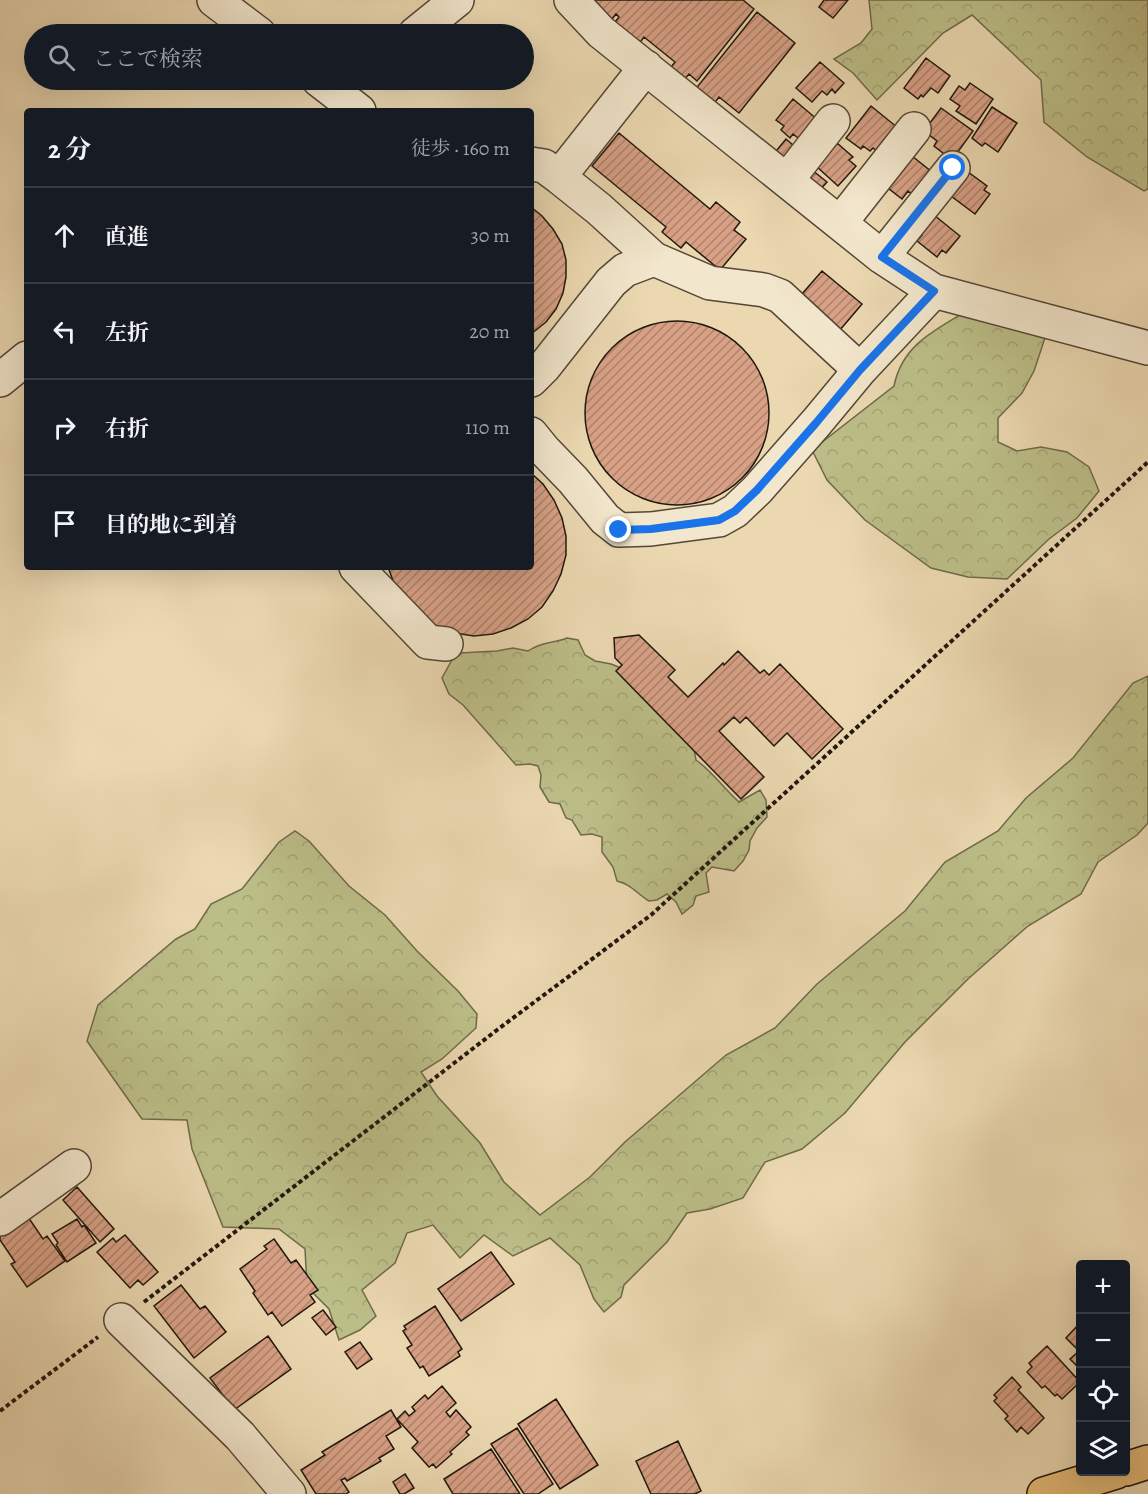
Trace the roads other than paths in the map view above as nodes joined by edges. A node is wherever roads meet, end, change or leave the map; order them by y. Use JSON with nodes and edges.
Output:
{"nodes":[{"id":1,"x":214,"y":0,"type":"edge"},
{"id":2,"x":457,"y":0,"type":"edge"},
{"id":3,"x":570,"y":0,"type":"edge"},
{"id":4,"x":246,"y":24,"type":"edge"},
{"id":5,"x":427,"y":24,"type":"edge"},
{"id":6,"x":646,"y":67,"type":"junction"},
{"id":7,"x":833,"y":121,"type":"dead end"},
{"id":8,"x":914,"y":129,"type":"dead end"},
{"id":9,"x":953,"y":168,"type":"dead end"},
{"id":10,"x":545,"y":171,"type":"edge"},
{"id":11,"x":787,"y":180,"type":"junction"},
{"id":12,"x":840,"y":223,"type":"junction"},
{"id":13,"x":882,"y":257,"type":"junction"},
{"id":14,"x":654,"y":259,"type":"junction"},
{"id":15,"x":934,"y":291,"type":"junction"},
{"id":16,"x":1148,"y":348,"type":"edge"},
{"id":17,"x":24,"y":360,"type":"edge"},
{"id":18,"x":860,"y":370,"type":"junction"},
{"id":19,"x":534,"y":377,"type":"edge"},
{"id":20,"x":0,"y":380,"type":"edge"},
{"id":21,"x":534,"y":438,"type":"edge"},
{"id":22,"x":359,"y":570,"type":"edge"},
{"id":23,"x":446,"y":644,"type":"dead end"},
{"id":24,"x":74,"y":1166,"type":"dead end"},
{"id":25,"x":0,"y":1219,"type":"edge"},
{"id":26,"x":121,"y":1320,"type":"road end"},
{"id":27,"x":1134,"y":1469,"type":"edge"},
{"id":28,"x":289,"y":1494,"type":"edge"},
{"id":29,"x":1044,"y":1494,"type":"edge"}],
"edges":[{"from":1,"to":4,"type":"street"},
{"from":2,"to":5,"type":"street"},
{"from":3,"to":6,"type":"street"},
{"from":6,"to":10,"type":"street"},
{"from":6,"to":11,"type":"street"},
{"from":7,"to":11,"type":"street"},
{"from":8,"to":12,"type":"street"},
{"from":9,"to":13,"type":"street"},
{"from":10,"to":14,"type":"street"},
{"from":11,"to":12,"type":"street"},
{"from":12,"to":13,"type":"street"},
{"from":13,"to":15,"type":"street"},
{"from":14,"to":18,"type":"street"},
{"from":14,"to":19,"type":"street"},
{"from":15,"to":16,"type":"street"},
{"from":15,"to":18,"type":"street"},
{"from":17,"to":20,"type":"street"},
{"from":18,"to":21,"type":"street"},
{"from":22,"to":23,"type":"street"},
{"from":24,"to":25,"type":"street"},
{"from":26,"to":28,"type":"street"},
{"from":27,"to":29,"type":"main road"}]}
